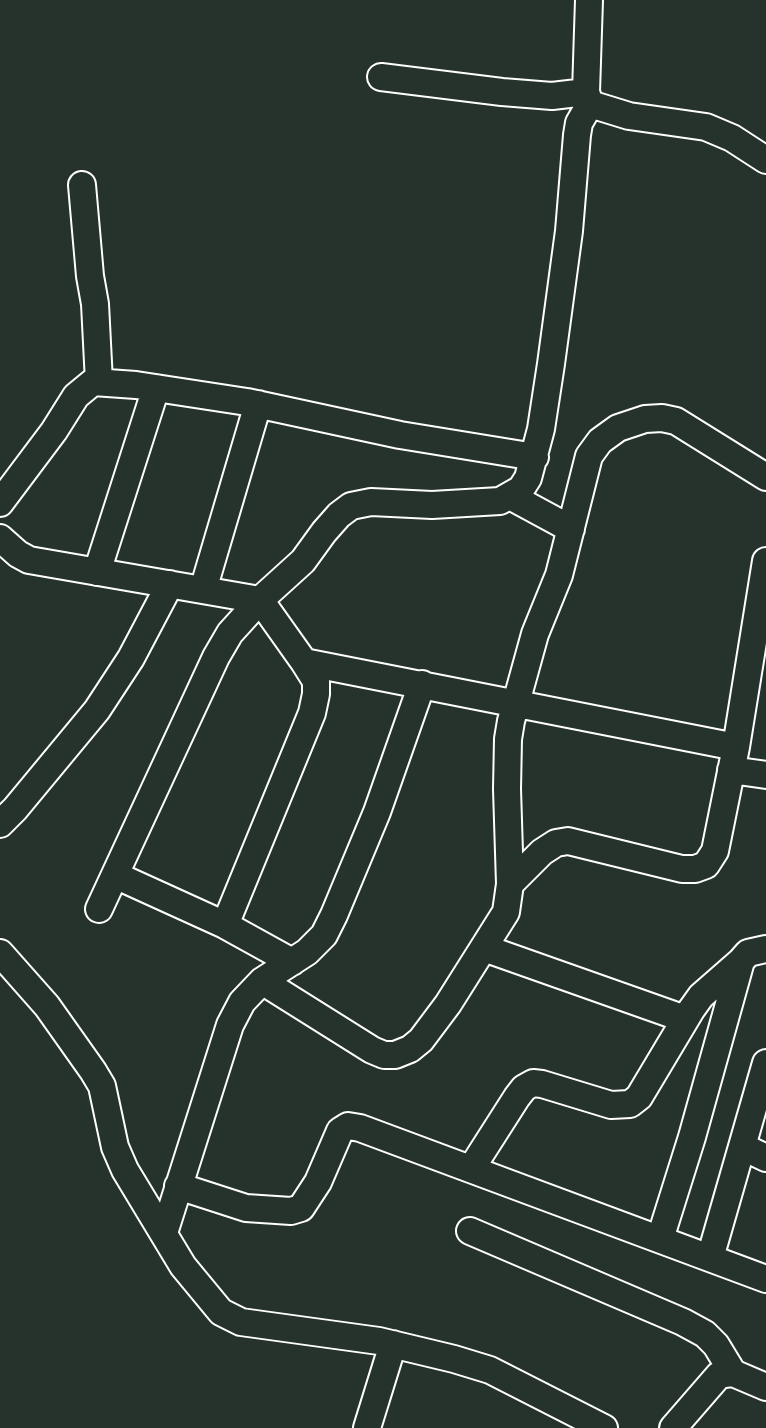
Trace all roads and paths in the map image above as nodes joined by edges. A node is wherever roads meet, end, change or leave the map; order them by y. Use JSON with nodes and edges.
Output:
{"nodes":[{"id":1,"x":589,"y":0,"type":"edge"},
{"id":2,"x":381,"y":77,"type":"dead end"},
{"id":3,"x":588,"y":98,"type":"junction"},
{"id":4,"x":766,"y":160,"type":"edge"},
{"id":5,"x":82,"y":185,"type":"dead end"},
{"id":6,"x":99,"y":382,"type":"junction"},
{"id":7,"x":156,"y":388,"type":"junction"},
{"id":8,"x":258,"y":404,"type":"junction"},
{"id":9,"x":535,"y":457,"type":"junction"},
{"id":10,"x":766,"y":477,"type":"edge"},
{"id":11,"x":510,"y":496,"type":"junction"},
{"id":12,"x":0,"y":503,"type":"edge"},
{"id":13,"x":571,"y":529,"type":"junction"},
{"id":14,"x":0,"y":538,"type":"edge"},
{"id":15,"x":766,"y":561,"type":"edge"},
{"id":16,"x":97,"y":572,"type":"junction"},
{"id":17,"x":170,"y":584,"type":"junction"},
{"id":18,"x":203,"y":590,"type":"junction"},
{"id":19,"x":260,"y":600,"type":"junction"},
{"id":20,"x":304,"y":662,"type":"junction"},
{"id":21,"x":422,"y":684,"type":"junction"},
{"id":22,"x":515,"y":705,"type":"junction"},
{"id":23,"x":734,"y":759,"type":"junction"},
{"id":24,"x":766,"y":775,"type":"edge"},
{"id":25,"x":0,"y":824,"type":"edge"},
{"id":26,"x":115,"y":874,"type":"junction"},
{"id":27,"x":510,"y":884,"type":"junction"},
{"id":28,"x":99,"y":909,"type":"dead end"},
{"id":29,"x":225,"y":925,"type":"junction"},
{"id":30,"x":484,"y":948,"type":"junction"},
{"id":31,"x":766,"y":949,"type":"edge"},
{"id":32,"x":0,"y":953,"type":"edge"},
{"id":33,"x":741,"y":961,"type":"junction"},
{"id":34,"x":292,"y":962,"type":"junction"},
{"id":35,"x":262,"y":981,"type":"junction"},
{"id":36,"x":685,"y":1020,"type":"junction"},
{"id":37,"x":766,"y":1063,"type":"edge"},
{"id":38,"x":743,"y":1147,"type":"junction"},
{"id":39,"x":766,"y":1158,"type":"edge"},
{"id":40,"x":471,"y":1169,"type":"junction"},
{"id":41,"x":178,"y":1186,"type":"junction"},
{"id":42,"x":470,"y":1231,"type":"dead end"},
{"id":43,"x":164,"y":1233,"type":"junction"},
{"id":44,"x":660,"y":1239,"type":"junction"},
{"id":45,"x":710,"y":1258,"type":"junction"},
{"id":46,"x":766,"y":1279,"type":"edge"},
{"id":47,"x":393,"y":1344,"type":"junction"},
{"id":48,"x":733,"y":1373,"type":"junction"},
{"id":49,"x":766,"y":1387,"type":"edge"},
{"id":50,"x":367,"y":1428,"type":"edge"},
{"id":51,"x":604,"y":1428,"type":"edge"},
{"id":52,"x":673,"y":1428,"type":"edge"}],
"edges":[{"from":1,"to":3,"type":"street"},
{"from":2,"to":3,"type":"street"},
{"from":3,"to":4,"type":"street"},
{"from":3,"to":9,"type":"street"},
{"from":5,"to":6,"type":"street"},
{"from":6,"to":7,"type":"street"},
{"from":6,"to":12,"type":"street"},
{"from":7,"to":8,"type":"street"},
{"from":7,"to":16,"type":"street"},
{"from":8,"to":9,"type":"street"},
{"from":8,"to":18,"type":"street"},
{"from":9,"to":11,"type":"street"},
{"from":10,"to":13,"type":"street"},
{"from":11,"to":13,"type":"street"},
{"from":11,"to":19,"type":"street"},
{"from":13,"to":22,"type":"street"},
{"from":14,"to":16,"type":"street"},
{"from":15,"to":23,"type":"street"},
{"from":16,"to":17,"type":"street"},
{"from":17,"to":18,"type":"street"},
{"from":17,"to":25,"type":"street"},
{"from":18,"to":19,"type":"street"},
{"from":19,"to":20,"type":"street"},
{"from":19,"to":26,"type":"street"},
{"from":20,"to":21,"type":"street"},
{"from":20,"to":29,"type":"street"},
{"from":21,"to":22,"type":"street"},
{"from":21,"to":34,"type":"street"},
{"from":22,"to":23,"type":"street"},
{"from":22,"to":27,"type":"street"},
{"from":23,"to":24,"type":"street"},
{"from":23,"to":27,"type":"street"},
{"from":26,"to":28,"type":"street"},
{"from":26,"to":29,"type":"street"},
{"from":27,"to":30,"type":"street"},
{"from":29,"to":34,"type":"street"},
{"from":30,"to":35,"type":"street"},
{"from":30,"to":36,"type":"street"},
{"from":31,"to":33,"type":"street"},
{"from":32,"to":43,"type":"street"},
{"from":33,"to":36,"type":"street"},
{"from":33,"to":44,"type":"street"},
{"from":34,"to":35,"type":"street"},
{"from":35,"to":41,"type":"street"},
{"from":36,"to":40,"type":"street"},
{"from":37,"to":38,"type":"street"},
{"from":38,"to":39,"type":"street"},
{"from":38,"to":45,"type":"street"},
{"from":40,"to":41,"type":"street"},
{"from":40,"to":44,"type":"street"},
{"from":41,"to":43,"type":"street"},
{"from":42,"to":48,"type":"street"},
{"from":43,"to":47,"type":"street"},
{"from":44,"to":45,"type":"street"},
{"from":45,"to":46,"type":"street"},
{"from":47,"to":50,"type":"street"},
{"from":47,"to":51,"type":"street"},
{"from":48,"to":49,"type":"street"},
{"from":48,"to":52,"type":"street"}]}
